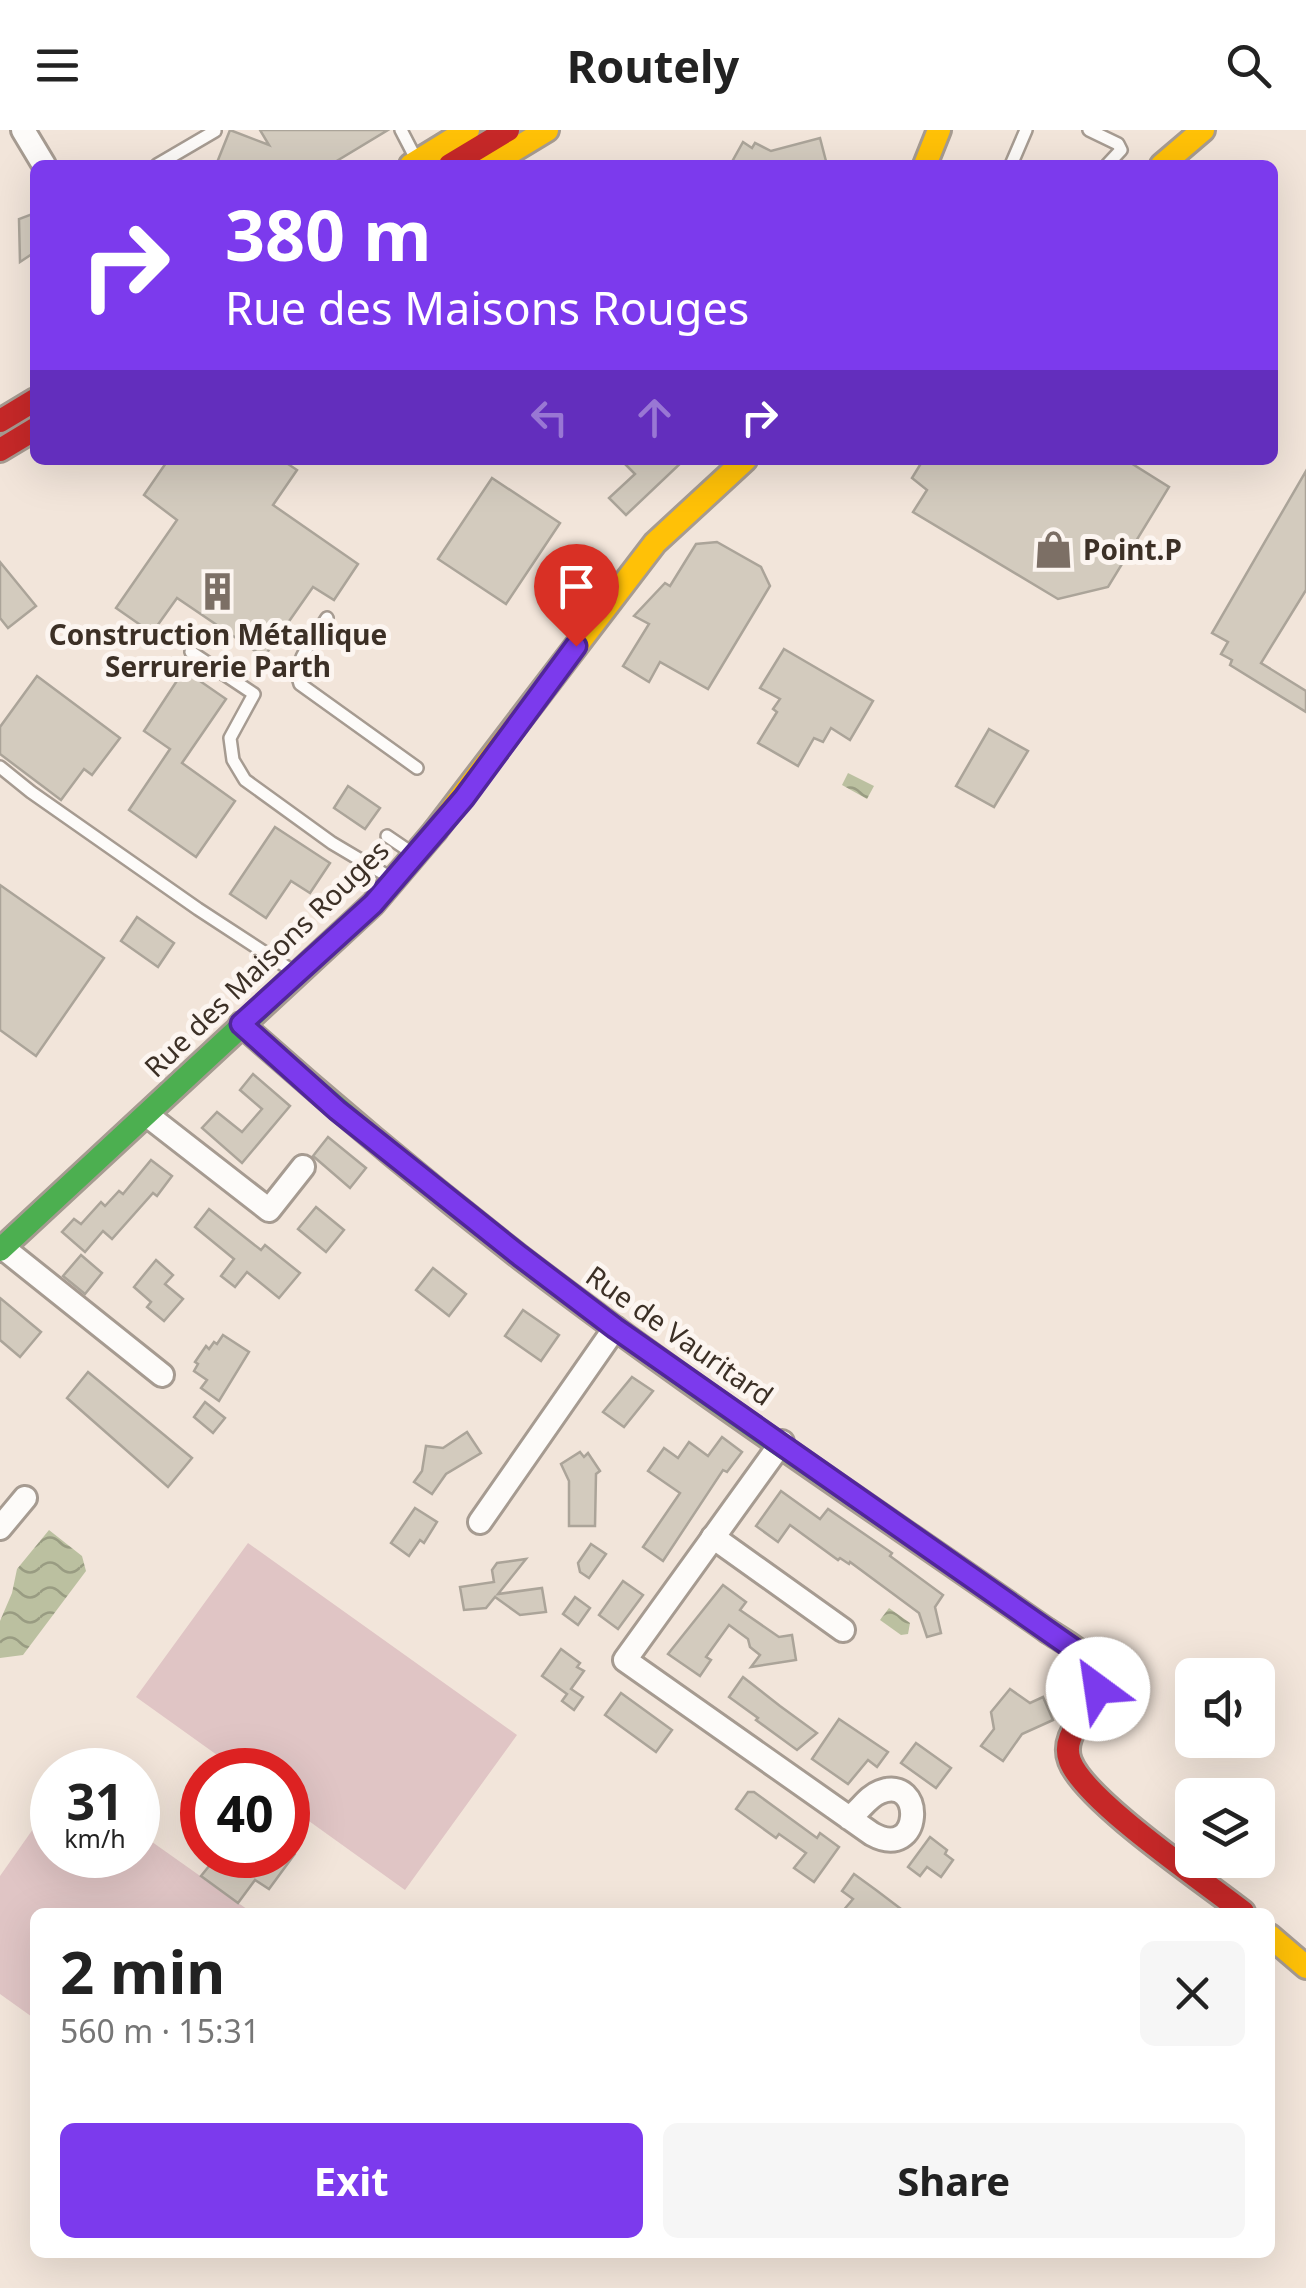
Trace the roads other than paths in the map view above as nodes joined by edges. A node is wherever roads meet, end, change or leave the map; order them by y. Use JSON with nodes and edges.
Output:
{"nodes":[{"id":1,"x":22,"y":130,"type":"edge"},
{"id":2,"x":401,"y":130,"type":"edge"},
{"id":3,"x":468,"y":130,"type":"edge"},
{"id":4,"x":508,"y":130,"type":"edge"},
{"id":5,"x":547,"y":130,"type":"edge"},
{"id":6,"x":940,"y":130,"type":"edge"},
{"id":7,"x":1026,"y":130,"type":"edge"},
{"id":8,"x":1089,"y":130,"type":"edge"},
{"id":9,"x":1204,"y":130,"type":"edge"},
{"id":10,"x":215,"y":131,"type":"edge"},
{"id":11,"x":41,"y":160,"type":"edge"},
{"id":12,"x":166,"y":160,"type":"edge"},
{"id":13,"x":413,"y":160,"type":"edge"},
{"id":14,"x":419,"y":160,"type":"edge"},
{"id":15,"x":458,"y":160,"type":"edge"},
{"id":16,"x":497,"y":160,"type":"edge"},
{"id":17,"x":926,"y":160,"type":"edge"},
{"id":18,"x":1013,"y":160,"type":"edge"},
{"id":19,"x":1114,"y":160,"type":"edge"},
{"id":20,"x":1168,"y":160,"type":"edge"},
{"id":21,"x":30,"y":403,"type":"edge"},
{"id":22,"x":0,"y":421,"type":"edge"},
{"id":23,"x":30,"y":432,"type":"edge"},
{"id":24,"x":0,"y":450,"type":"edge"},
{"id":25,"x":739,"y":465,"type":"edge"},
{"id":26,"x":327,"y":618,"type":"dead end"},
{"id":27,"x":191,"y":652,"type":"dead end"},
{"id":28,"x":0,"y":767,"type":"edge"},
{"id":29,"x":417,"y":768,"type":"dead end"},
{"id":30,"x":387,"y":836,"type":"dead end"},
{"id":31,"x":416,"y":856,"type":"junction"},
{"id":32,"x":394,"y":880,"type":"junction"},
{"id":33,"x":298,"y":974,"type":"junction"},
{"id":34,"x":241,"y":1024,"type":"junction"},
{"id":35,"x":146,"y":1115,"type":"junction"},
{"id":36,"x":303,"y":1167,"type":"dead end"},
{"id":37,"x":1,"y":1248,"type":"edge"},
{"id":38,"x":615,"y":1328,"type":"junction"},
{"id":39,"x":162,"y":1376,"type":"dead end"},
{"id":40,"x":782,"y":1442,"type":"junction"},
{"id":41,"x":25,"y":1498,"type":"dead end"},
{"id":42,"x":480,"y":1522,"type":"dead end"},
{"id":43,"x":0,"y":1528,"type":"edge"},
{"id":44,"x":713,"y":1537,"type":"junction"},
{"id":45,"x":842,"y":1630,"type":"dead end"},
{"id":46,"x":849,"y":1818,"type":"dead end"},
{"id":47,"x":1238,"y":1908,"type":"edge"},
{"id":48,"x":1275,"y":1940,"type":"edge"},
{"id":49,"x":1306,"y":1967,"type":"edge"}],
"edges":[{"from":1,"to":11,"type":"street"},
{"from":2,"to":13,"type":"lane"},
{"from":3,"to":14,"type":"street"},
{"from":4,"to":15,"type":"street"},
{"from":5,"to":16,"type":"street"},
{"from":6,"to":17,"type":"street"},
{"from":7,"to":18,"type":"lane"},
{"from":8,"to":19,"type":"lane"},
{"from":9,"to":20,"type":"street"},
{"from":10,"to":12,"type":"lane"},
{"from":21,"to":22,"type":"street"},
{"from":23,"to":24,"type":"street"},
{"from":25,"to":31,"type":"street","name":"Rue des Maisons Rouges"},
{"from":26,"to":29,"type":"lane"},
{"from":27,"to":32,"type":"lane"},
{"from":28,"to":33,"type":"lane"},
{"from":30,"to":31,"type":"lane"},
{"from":31,"to":32,"type":"street","name":"Rue des Maisons Rouges"},
{"from":32,"to":33,"type":"street","name":"Rue des Maisons Rouges"},
{"from":33,"to":34,"type":"street","name":"Rue des Maisons Rouges"},
{"from":34,"to":35,"type":"street","name":"Rue des Maisons Rouges"},
{"from":34,"to":38,"type":"street","name":"Rue de Vauritard"},
{"from":35,"to":36,"type":"street"},
{"from":35,"to":37,"type":"street","name":"Rue des Maisons Rouges"},
{"from":37,"to":39,"type":"street"},
{"from":38,"to":40,"type":"street","name":"Rue de Vauritard"},
{"from":38,"to":42,"type":"street"},
{"from":40,"to":44,"type":"street"},
{"from":40,"to":47,"type":"street","name":"Rue de Vauritard"},
{"from":41,"to":43,"type":"street"},
{"from":44,"to":45,"type":"street"},
{"from":44,"to":46,"type":"street"},
{"from":48,"to":49,"type":"street"}]}
